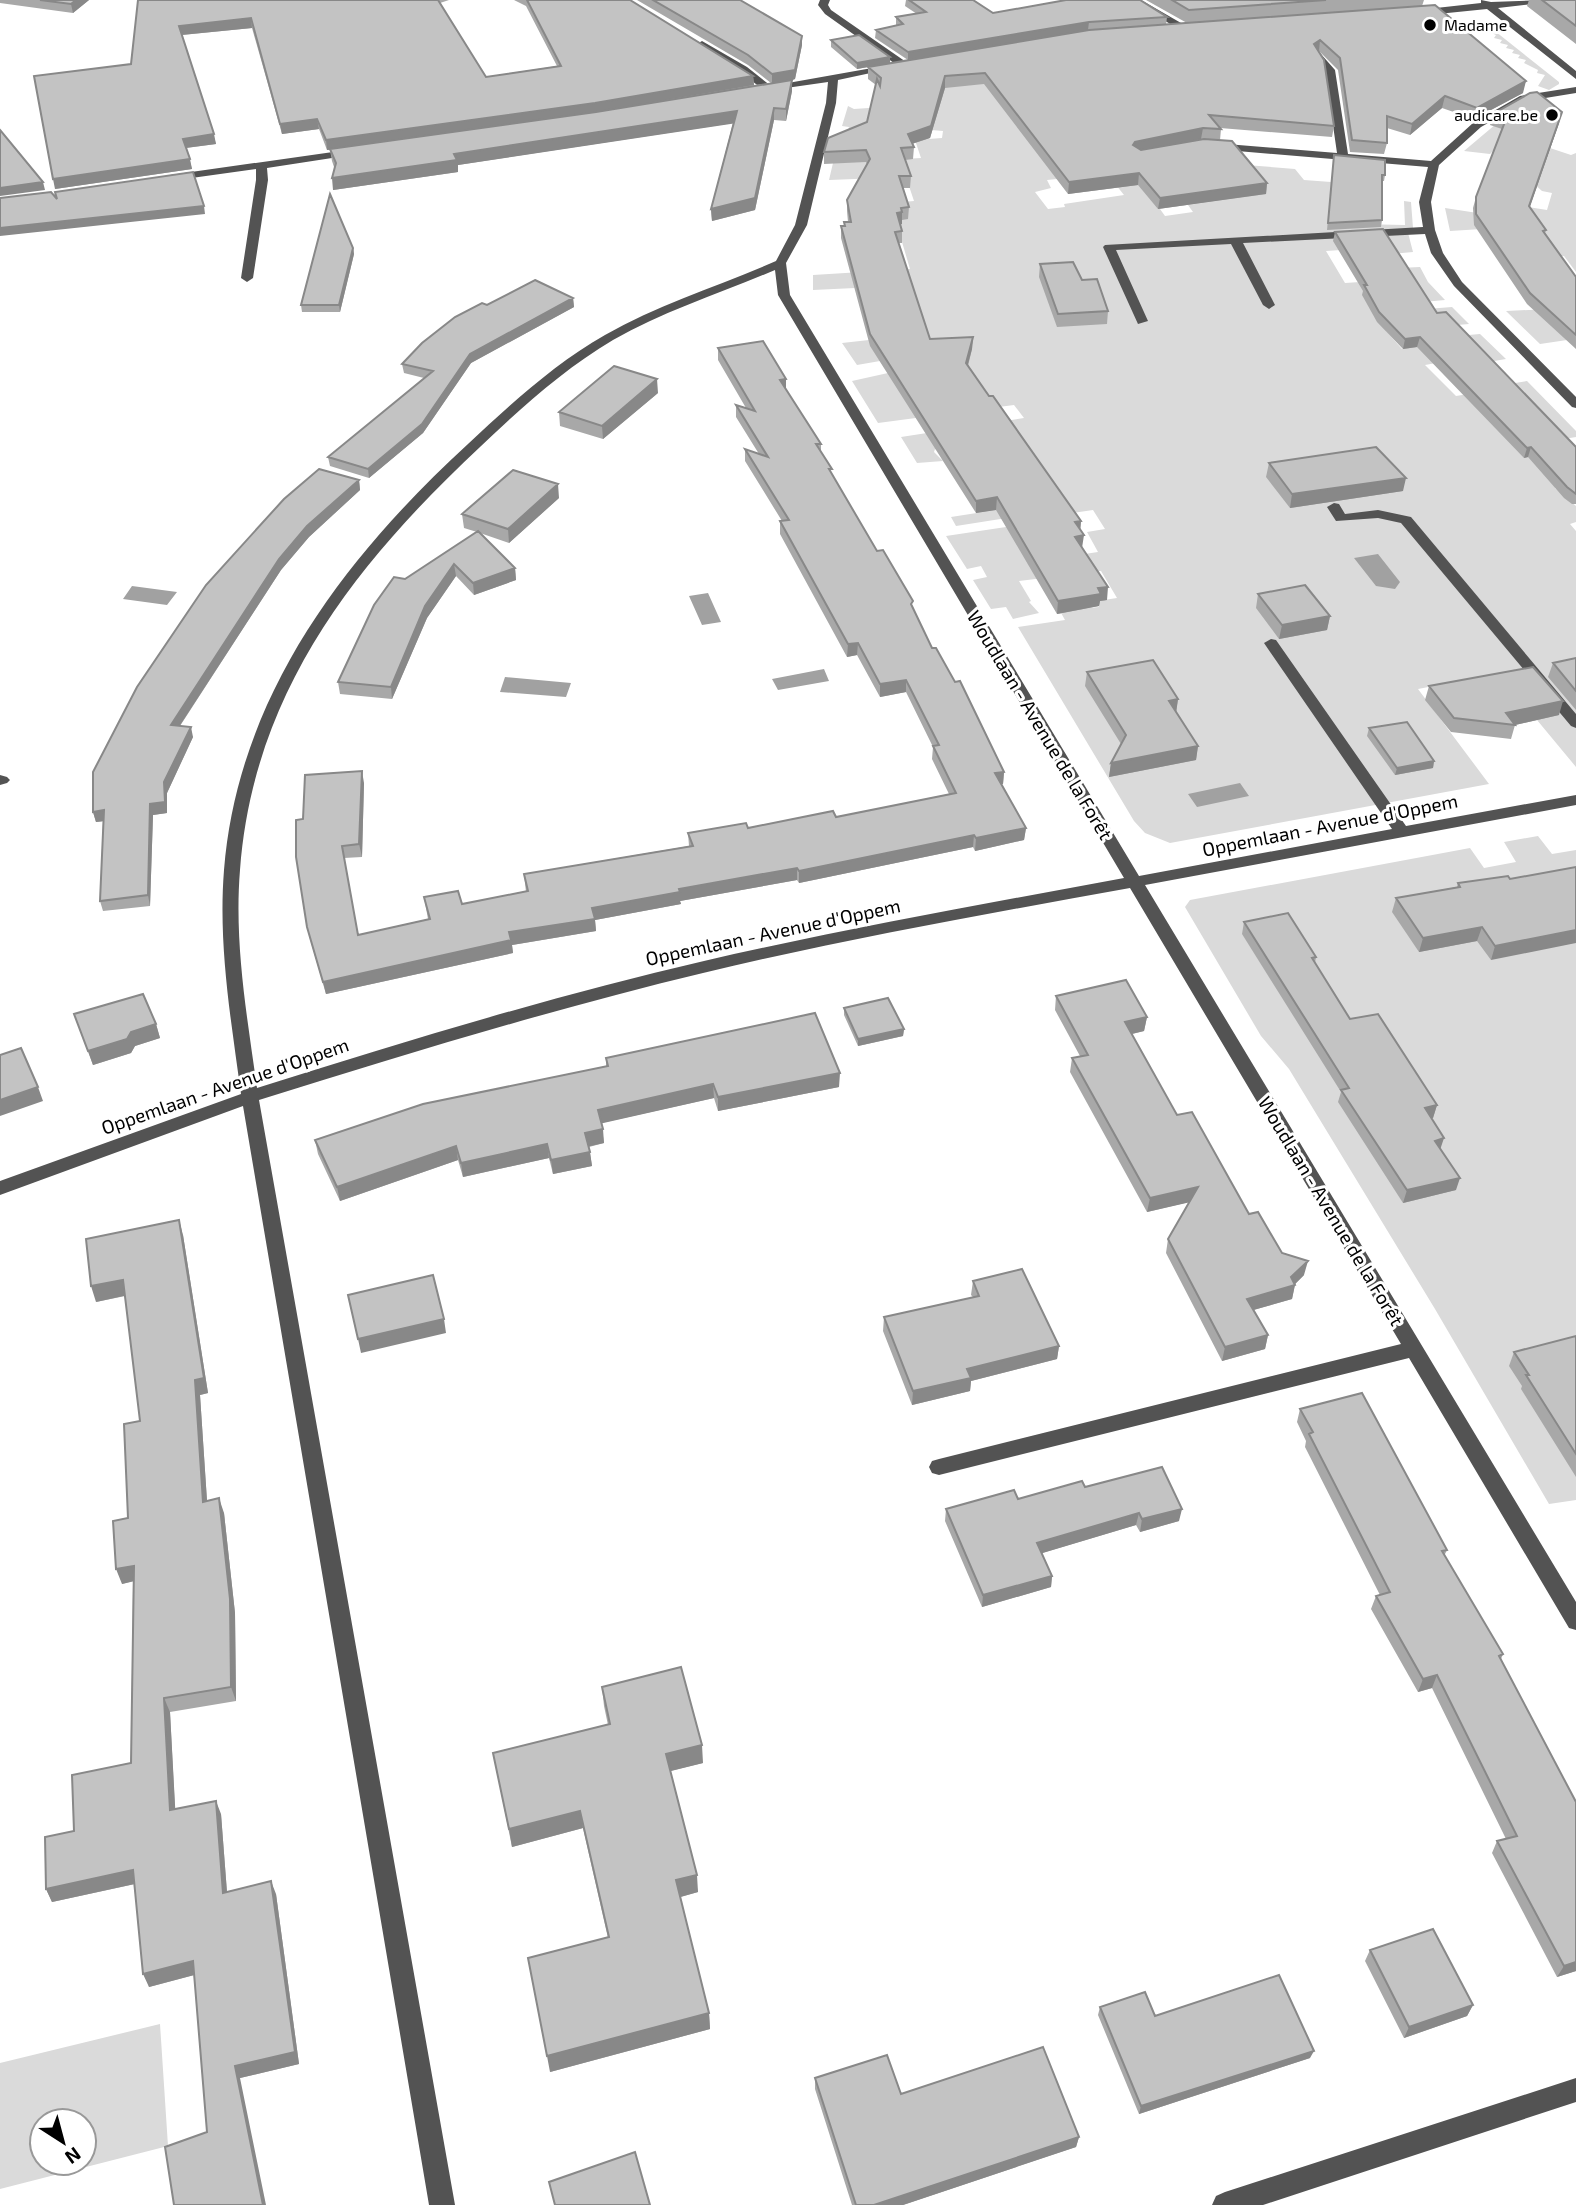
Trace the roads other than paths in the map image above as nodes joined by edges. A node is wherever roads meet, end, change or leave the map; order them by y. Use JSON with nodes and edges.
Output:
{"nodes":[{"id":1,"x":825,"y":0,"type":"edge"},
{"id":2,"x":1134,"y":0,"type":"edge"},
{"id":3,"x":1541,"y":0,"type":"edge"},
{"id":4,"x":1486,"y":3,"type":"edge"},
{"id":5,"x":1407,"y":13,"type":"edge"},
{"id":6,"x":1195,"y":26,"type":"edge"},
{"id":7,"x":1183,"y":27,"type":"junction"},
{"id":8,"x":1156,"y":29,"type":"edge"},
{"id":9,"x":696,"y":41,"type":"edge"},
{"id":10,"x":1320,"y":56,"type":"edge"},
{"id":11,"x":919,"y":63,"type":"edge"},
{"id":12,"x":905,"y":66,"type":"junction"},
{"id":13,"x":1576,"y":76,"type":"edge"},
{"id":14,"x":833,"y":78,"type":"junction"},
{"id":15,"x":769,"y":89,"type":"junction"},
{"id":16,"x":1576,"y":90,"type":"edge"},
{"id":17,"x":756,"y":91,"type":"edge"},
{"id":18,"x":1202,"y":145,"type":"edge"},
{"id":19,"x":371,"y":150,"type":"edge"},
{"id":20,"x":1343,"y":157,"type":"junction"},
{"id":21,"x":1434,"y":164,"type":"junction"},
{"id":22,"x":261,"y":165,"type":"junction"},
{"id":23,"x":165,"y":178,"type":"edge"},
{"id":24,"x":1429,"y":230,"type":"junction"},
{"id":25,"x":1235,"y":240,"type":"junction"},
{"id":26,"x":780,"y":262,"type":"junction"},
{"id":27,"x":247,"y":278,"type":"dead end"},
{"id":28,"x":1269,"y":305,"type":"dead end"},
{"id":29,"x":1142,"y":321,"type":"dead end"},
{"id":30,"x":1576,"y":404,"type":"edge"},
{"id":31,"x":1334,"y":507,"type":"edge"},
{"id":32,"x":1271,"y":643,"type":"dead end"},
{"id":33,"x":1576,"y":723,"type":"edge"},
{"id":34,"x":1576,"y":800,"type":"edge"},
{"id":35,"x":1402,"y":832,"type":"junction"},
{"id":36,"x":1135,"y":883,"type":"junction"},
{"id":37,"x":250,"y":1097,"type":"junction"},
{"id":38,"x":0,"y":1188,"type":"edge"},
{"id":39,"x":1413,"y":1349,"type":"junction"},
{"id":40,"x":939,"y":1467,"type":"dead end"},
{"id":41,"x":1576,"y":1621,"type":"edge"},
{"id":42,"x":1576,"y":2091,"type":"edge"},
{"id":43,"x":442,"y":2205,"type":"edge"},
{"id":44,"x":1225,"y":2205,"type":"edge"}],
"edges":[{"from":1,"to":12,"type":"street"},
{"from":2,"to":7,"type":"street"},
{"from":3,"to":4,"type":"street"},
{"from":4,"to":5,"type":"street"},
{"from":4,"to":13,"type":"street"},
{"from":6,"to":7,"type":"street"},
{"from":7,"to":8,"type":"street"},
{"from":9,"to":15,"type":"street"},
{"from":10,"to":20,"type":"street"},
{"from":11,"to":12,"type":"street"},
{"from":12,"to":14,"type":"street"},
{"from":14,"to":15,"type":"street"},
{"from":14,"to":26,"type":"street"},
{"from":15,"to":17,"type":"street"},
{"from":16,"to":21,"type":"street"},
{"from":18,"to":20,"type":"street"},
{"from":19,"to":22,"type":"street"},
{"from":20,"to":21,"type":"street"},
{"from":21,"to":24,"type":"street"},
{"from":22,"to":23,"type":"street"},
{"from":22,"to":27,"type":"street"},
{"from":24,"to":25,"type":"street"},
{"from":24,"to":30,"type":"street"},
{"from":25,"to":28,"type":"street"},
{"from":25,"to":29,"type":"street"},
{"from":26,"to":36,"type":"street","name":"Woudlaan - Avenue de la Forêt"},
{"from":26,"to":37,"type":"street"},
{"from":31,"to":33,"type":"street"},
{"from":32,"to":35,"type":"street"},
{"from":34,"to":35,"type":"street","name":"Oppemlaan - Avenue d'Oppem"},
{"from":35,"to":36,"type":"street","name":"Oppemlaan - Avenue d'Oppem"},
{"from":36,"to":37,"type":"street","name":"Oppemlaan - Avenue d'Oppem"},
{"from":36,"to":39,"type":"street","name":"Woudlaan - Avenue de la Forêt"},
{"from":37,"to":38,"type":"street","name":"Oppemlaan - Avenue d'Oppem"},
{"from":37,"to":43,"type":"street"},
{"from":39,"to":40,"type":"street","name":"Woudlaan - Avenue de la Forêt"},
{"from":39,"to":41,"type":"street","name":"Woudlaan - Avenue de la Forêt"},
{"from":42,"to":44,"type":"street"}]}
